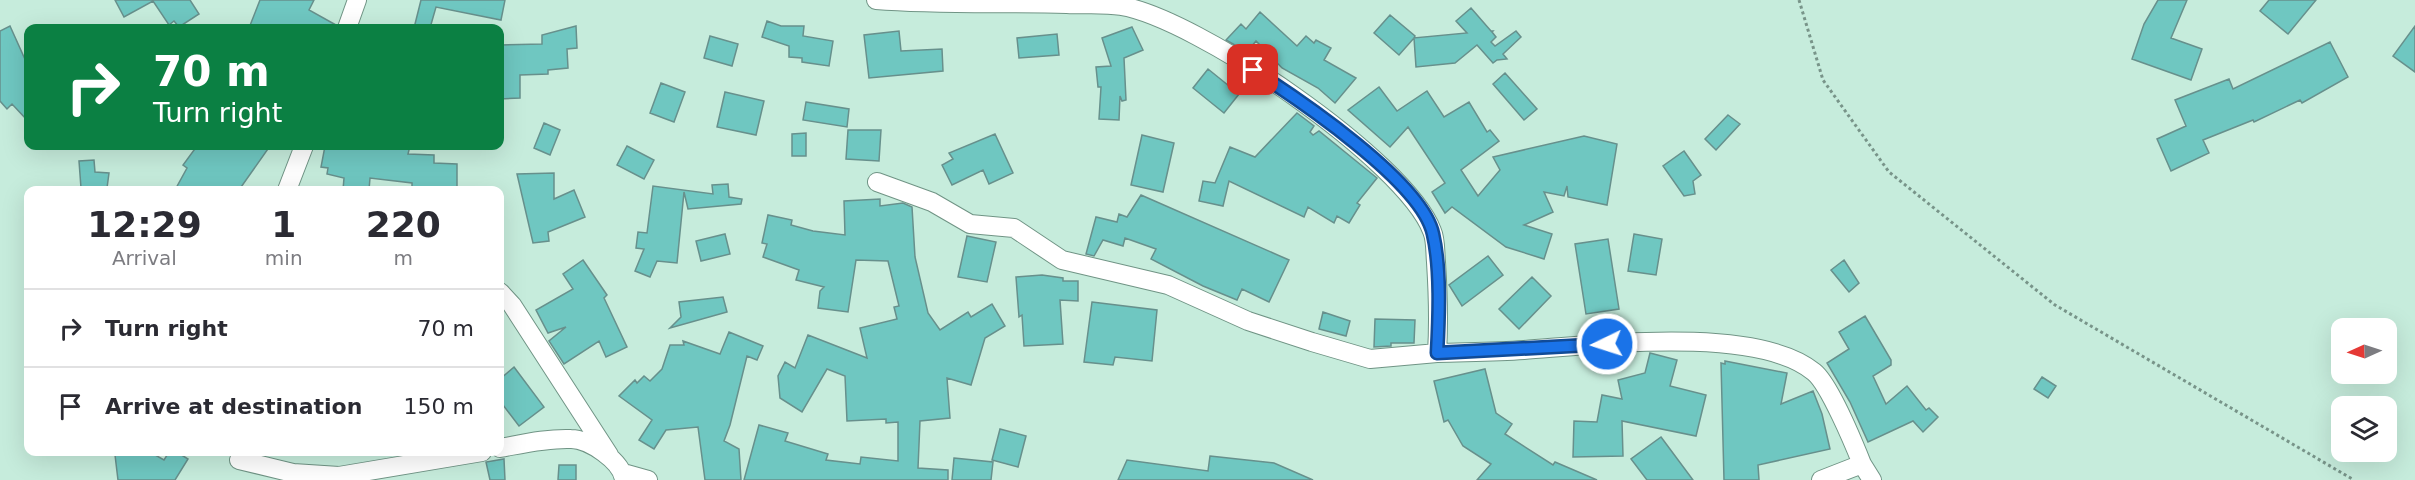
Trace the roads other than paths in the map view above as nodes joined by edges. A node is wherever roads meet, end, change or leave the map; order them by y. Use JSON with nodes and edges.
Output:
{"nodes":[{"id":1,"x":357,"y":0,"type":"edge"},
{"id":2,"x":876,"y":0,"type":"edge"},
{"id":3,"x":348,"y":24,"type":"edge"},
{"id":4,"x":302,"y":150,"type":"edge"},
{"id":5,"x":877,"y":182,"type":"dead end"},
{"id":6,"x":289,"y":186,"type":"edge"},
{"id":7,"x":504,"y":296,"type":"edge"},
{"id":8,"x":1437,"y":353,"type":"junction"},
{"id":9,"x":504,"y":447,"type":"edge"},
{"id":10,"x":609,"y":455,"type":"junction"},
{"id":11,"x":237,"y":456,"type":"edge"},
{"id":12,"x":458,"y":456,"type":"edge"},
{"id":13,"x":1862,"y":464,"type":"junction"},
{"id":14,"x":623,"y":477,"type":"edge"},
{"id":15,"x":252,"y":480,"type":"edge"},
{"id":16,"x":648,"y":480,"type":"edge"},
{"id":17,"x":1821,"y":480,"type":"edge"},
{"id":18,"x":1872,"y":480,"type":"edge"}],
"edges":[{"from":1,"to":3,"type":"street"},
{"from":2,"to":8,"type":"street"},
{"from":4,"to":6,"type":"street"},
{"from":5,"to":8,"type":"street"},
{"from":7,"to":10,"type":"street"},
{"from":8,"to":13,"type":"street"},
{"from":9,"to":10,"type":"street"},
{"from":10,"to":14,"type":"street"},
{"from":11,"to":12,"type":"street"},
{"from":11,"to":15,"type":"street"},
{"from":13,"to":17,"type":"street"},
{"from":13,"to":18,"type":"street"},
{"from":14,"to":16,"type":"street"}]}
